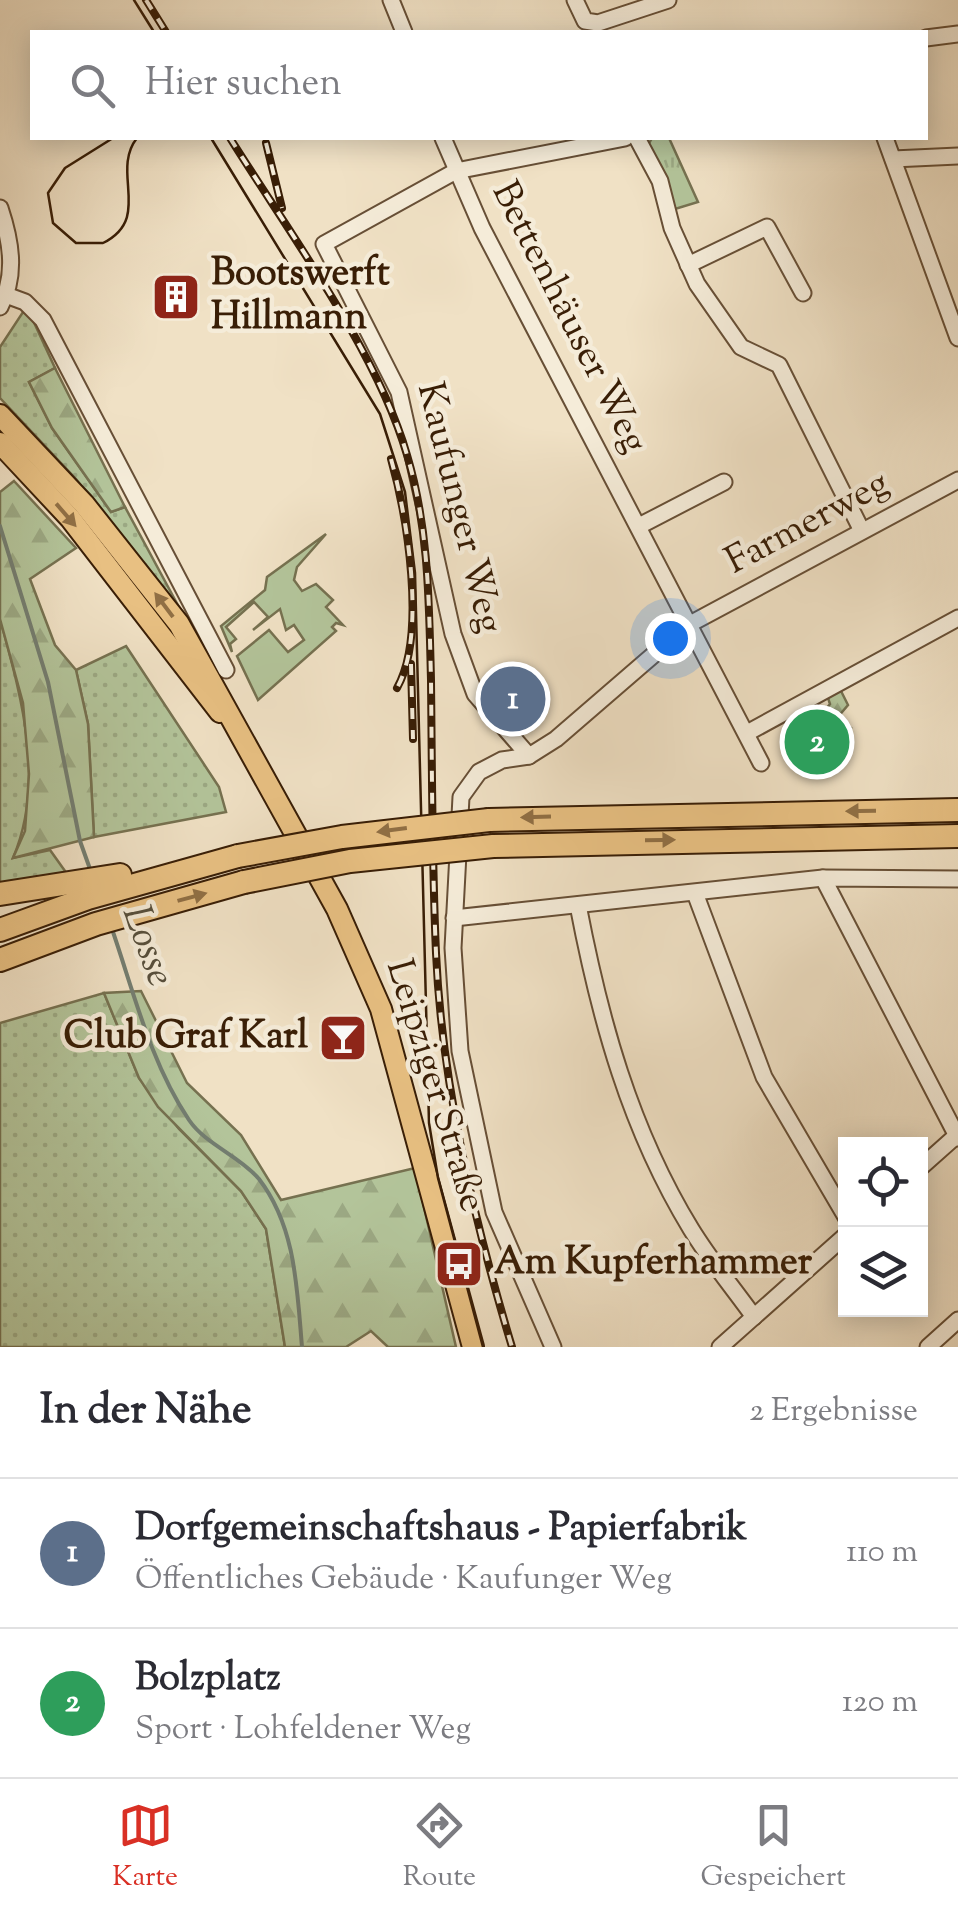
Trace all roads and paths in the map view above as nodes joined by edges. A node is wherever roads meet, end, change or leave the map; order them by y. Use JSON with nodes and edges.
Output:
{"nodes":[{"id":1,"x":391,"y":0,"type":"edge"},
{"id":2,"x":575,"y":0,"type":"edge"},
{"id":3,"x":668,"y":0,"type":"edge"},
{"id":4,"x":403,"y":30,"type":"edge"},
{"id":5,"x":958,"y":34,"type":"edge"},
{"id":6,"x":928,"y":38,"type":"edge"},
{"id":7,"x":444,"y":140,"type":"edge"},
{"id":8,"x":614,"y":140,"type":"edge"},
{"id":9,"x":638,"y":140,"type":"edge"},
{"id":10,"x":886,"y":140,"type":"edge"},
{"id":11,"x":958,"y":156,"type":"edge"},
{"id":12,"x":893,"y":159,"type":"junction"},
{"id":13,"x":456,"y":170,"type":"junction"},
{"id":14,"x":0,"y":208,"type":"edge"},
{"id":15,"x":688,"y":265,"type":"junction"},
{"id":16,"x":804,"y":293,"type":"dead end"},
{"id":17,"x":3,"y":301,"type":"edge"},
{"id":18,"x":958,"y":338,"type":"edge"},
{"id":19,"x":2,"y":423,"type":"edge"},
{"id":20,"x":958,"y":480,"type":"edge"},
{"id":21,"x":724,"y":482,"type":"dead end"},
{"id":22,"x":639,"y":526,"type":"junction"},
{"id":23,"x":862,"y":531,"type":"junction"},
{"id":24,"x":958,"y":618,"type":"edge"},
{"id":25,"x":688,"y":625,"type":"junction"},
{"id":26,"x":226,"y":670,"type":"dead end"},
{"id":27,"x":747,"y":733,"type":"junction"},
{"id":28,"x":528,"y":756,"type":"junction"},
{"id":29,"x":761,"y":763,"type":"dead end"},
{"id":30,"x":958,"y":810,"type":"edge"},
{"id":31,"x":958,"y":836,"type":"edge"},
{"id":32,"x":823,"y":878,"type":"junction"},
{"id":33,"x":958,"y":879,"type":"edge"},
{"id":34,"x":695,"y":893,"type":"junction"},
{"id":35,"x":0,"y":894,"type":"edge"},
{"id":36,"x":45,"y":901,"type":"junction"},
{"id":37,"x":578,"y":905,"type":"junction"},
{"id":38,"x":454,"y":918,"type":"junction"},
{"id":39,"x":0,"y":930,"type":"edge"},
{"id":40,"x":0,"y":960,"type":"edge"},
{"id":41,"x":957,"y":1136,"type":"edge"},
{"id":42,"x":928,"y":1161,"type":"edge"},
{"id":43,"x":838,"y":1203,"type":"edge"},
{"id":44,"x":838,"y":1242,"type":"edge"},
{"id":45,"x":754,"y":1317,"type":"junction"},
{"id":46,"x":958,"y":1320,"type":"edge"},
{"id":47,"x":472,"y":1347,"type":"edge"},
{"id":48,"x":552,"y":1347,"type":"edge"},
{"id":49,"x":720,"y":1347,"type":"edge"},
{"id":50,"x":928,"y":1347,"type":"edge"}],
"edges":[{"from":1,"to":4,"type":"street"},
{"from":2,"to":3,"type":"street"},
{"from":5,"to":6,"type":"street"},
{"from":7,"to":13,"type":"street","name":"Bettenhäuser Weg"},
{"from":8,"to":13,"type":"street"},
{"from":9,"to":15,"type":"street"},
{"from":10,"to":12,"type":"street"},
{"from":11,"to":12,"type":"street"},
{"from":12,"to":18,"type":"street"},
{"from":13,"to":22,"type":"street","name":"Bettenhäuser Weg"},
{"from":13,"to":28,"type":"street","name":"Kaufunger Weg"},
{"from":14,"to":17,"type":"street"},
{"from":15,"to":16,"type":"street"},
{"from":15,"to":23,"type":"street"},
{"from":17,"to":26,"type":"street"},
{"from":19,"to":47,"type":"main road","name":"Leipziger Straße"},
{"from":20,"to":23,"type":"street","name":"Farmerweg"},
{"from":21,"to":22,"type":"street"},
{"from":22,"to":25,"type":"street","name":"Bettenhäuser Weg"},
{"from":23,"to":25,"type":"street","name":"Farmerweg"},
{"from":24,"to":27,"type":"street"},
{"from":25,"to":27,"type":"street","name":"Bettenhäuser Weg"},
{"from":25,"to":28,"type":"street"},
{"from":27,"to":29,"type":"street","name":"Bettenhäuser Weg"},
{"from":28,"to":38,"type":"street"},
{"from":30,"to":36,"type":"highway","one_way":true,"bridge":true},
{"from":40,"to":31,"type":"highway","one_way":true,"bridge":true},
{"from":32,"to":33,"type":"street"},
{"from":32,"to":34,"type":"street"},
{"from":32,"to":41,"type":"street"},
{"from":34,"to":37,"type":"street"},
{"from":34,"to":43,"type":"street"},
{"from":35,"to":36,"type":"highway"},
{"from":36,"to":39,"type":"highway"},
{"from":37,"to":38,"type":"street"},
{"from":37,"to":45,"type":"street"},
{"from":38,"to":48,"type":"street"},
{"from":41,"to":42,"type":"street"},
{"from":44,"to":45,"type":"street"},
{"from":45,"to":49,"type":"street"},
{"from":46,"to":50,"type":"street"}]}
